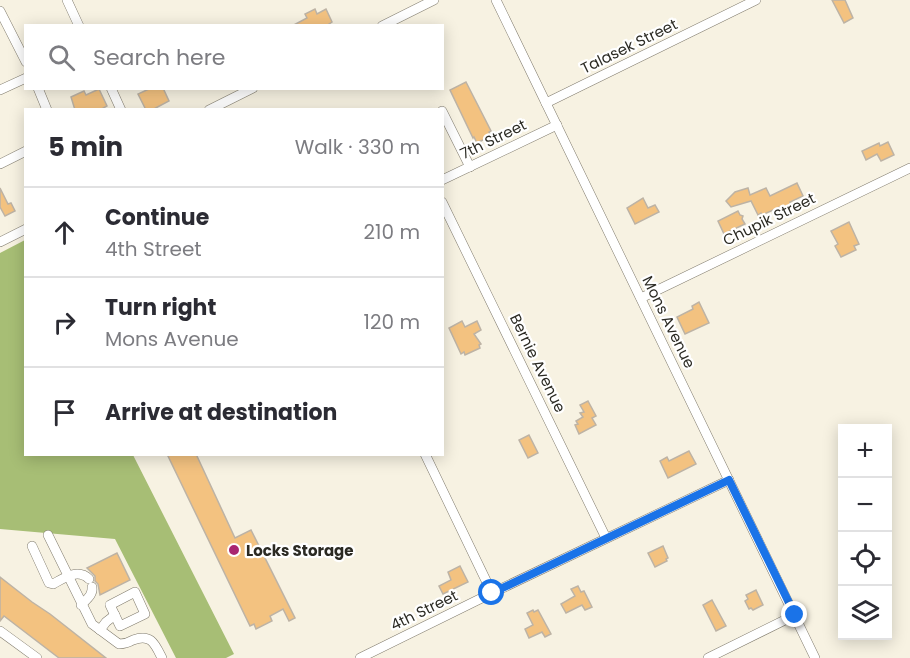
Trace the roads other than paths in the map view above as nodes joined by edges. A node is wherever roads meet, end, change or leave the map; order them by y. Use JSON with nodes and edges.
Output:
{"nodes":[{"id":1,"x":67,"y":0,"type":"edge"},
{"id":2,"x":434,"y":0,"type":"edge"},
{"id":3,"x":496,"y":0,"type":"edge"},
{"id":4,"x":756,"y":0,"type":"edge"},
{"id":5,"x":1,"y":14,"type":"edge"},
{"id":6,"x":78,"y":24,"type":"edge"},
{"id":7,"x":386,"y":24,"type":"edge"},
{"id":8,"x":24,"y":58,"type":"edge"},
{"id":9,"x":24,"y":79,"type":"edge"},
{"id":10,"x":0,"y":90,"type":"edge"},
{"id":11,"x":39,"y":90,"type":"edge"},
{"id":12,"x":112,"y":90,"type":"edge"},
{"id":13,"x":249,"y":90,"type":"edge"},
{"id":14,"x":546,"y":103,"type":"junction"},
{"id":15,"x":46,"y":108,"type":"edge"},
{"id":16,"x":120,"y":108,"type":"edge"},
{"id":17,"x":214,"y":108,"type":"edge"},
{"id":18,"x":444,"y":114,"type":"edge"},
{"id":19,"x":557,"y":125,"type":"junction"},
{"id":20,"x":24,"y":152,"type":"edge"},
{"id":21,"x":0,"y":164,"type":"edge"},
{"id":22,"x":470,"y":167,"type":"junction"},
{"id":23,"x":910,"y":168,"type":"edge"},
{"id":24,"x":444,"y":179,"type":"edge"},
{"id":25,"x":444,"y":206,"type":"edge"},
{"id":26,"x":24,"y":230,"type":"edge"},
{"id":27,"x":0,"y":242,"type":"edge"},
{"id":28,"x":641,"y":298,"type":"junction"},
{"id":29,"x":426,"y":456,"type":"edge"},
{"id":30,"x":729,"y":480,"type":"junction"},
{"id":31,"x":48,"y":535,"type":"dead end"},
{"id":32,"x":606,"y":538,"type":"junction"},
{"id":33,"x":32,"y":546,"type":"dead end"},
{"id":34,"x":68,"y":577,"type":"junction"},
{"id":35,"x":492,"y":593,"type":"junction"},
{"id":36,"x":81,"y":605,"type":"junction"},
{"id":37,"x":115,"y":615,"type":"dead end"},
{"id":38,"x":795,"y":615,"type":"junction"},
{"id":39,"x":100,"y":630,"type":"junction"},
{"id":40,"x":0,"y":631,"type":"edge"},
{"id":41,"x":37,"y":658,"type":"edge"},
{"id":42,"x":162,"y":658,"type":"edge"},
{"id":43,"x":360,"y":658,"type":"edge"},
{"id":44,"x":708,"y":658,"type":"edge"},
{"id":45,"x":815,"y":658,"type":"edge"}],
"edges":[{"from":1,"to":6,"type":"street"},
{"from":2,"to":7,"type":"street"},
{"from":3,"to":14,"type":"street","name":"Mons Avenue"},
{"from":4,"to":14,"type":"street","name":"Talasek Street"},
{"from":5,"to":8,"type":"street"},
{"from":9,"to":10,"type":"street"},
{"from":11,"to":15,"type":"street"},
{"from":12,"to":16,"type":"street"},
{"from":13,"to":17,"type":"street"},
{"from":14,"to":19,"type":"street","name":"Mons Avenue"},
{"from":18,"to":22,"type":"street"},
{"from":19,"to":22,"type":"street","name":"7th Street"},
{"from":19,"to":28,"type":"street","name":"Mons Avenue"},
{"from":20,"to":21,"type":"street"},
{"from":22,"to":24,"type":"street","name":"7th Street"},
{"from":23,"to":28,"type":"street","name":"Chupik Street"},
{"from":25,"to":32,"type":"street","name":"Bernie Avenue"},
{"from":26,"to":27,"type":"street"},
{"from":28,"to":30,"type":"street","name":"Mons Avenue"},
{"from":29,"to":35,"type":"street"},
{"from":30,"to":32,"type":"street","name":"4th Street"},
{"from":30,"to":38,"type":"street","name":"Mons Avenue"},
{"from":31,"to":34,"type":"street"},
{"from":32,"to":35,"type":"street","name":"4th Street"},
{"from":33,"to":34,"type":"street"},
{"from":34,"to":36,"type":"street"},
{"from":34,"to":36,"type":"street"},
{"from":35,"to":43,"type":"street","name":"4th Street"},
{"from":36,"to":39,"type":"street"},
{"from":37,"to":39,"type":"street"},
{"from":38,"to":44,"type":"street"},
{"from":38,"to":45,"type":"street","name":"Mons Avenue"},
{"from":39,"to":42,"type":"street"},
{"from":40,"to":41,"type":"street"}]}
